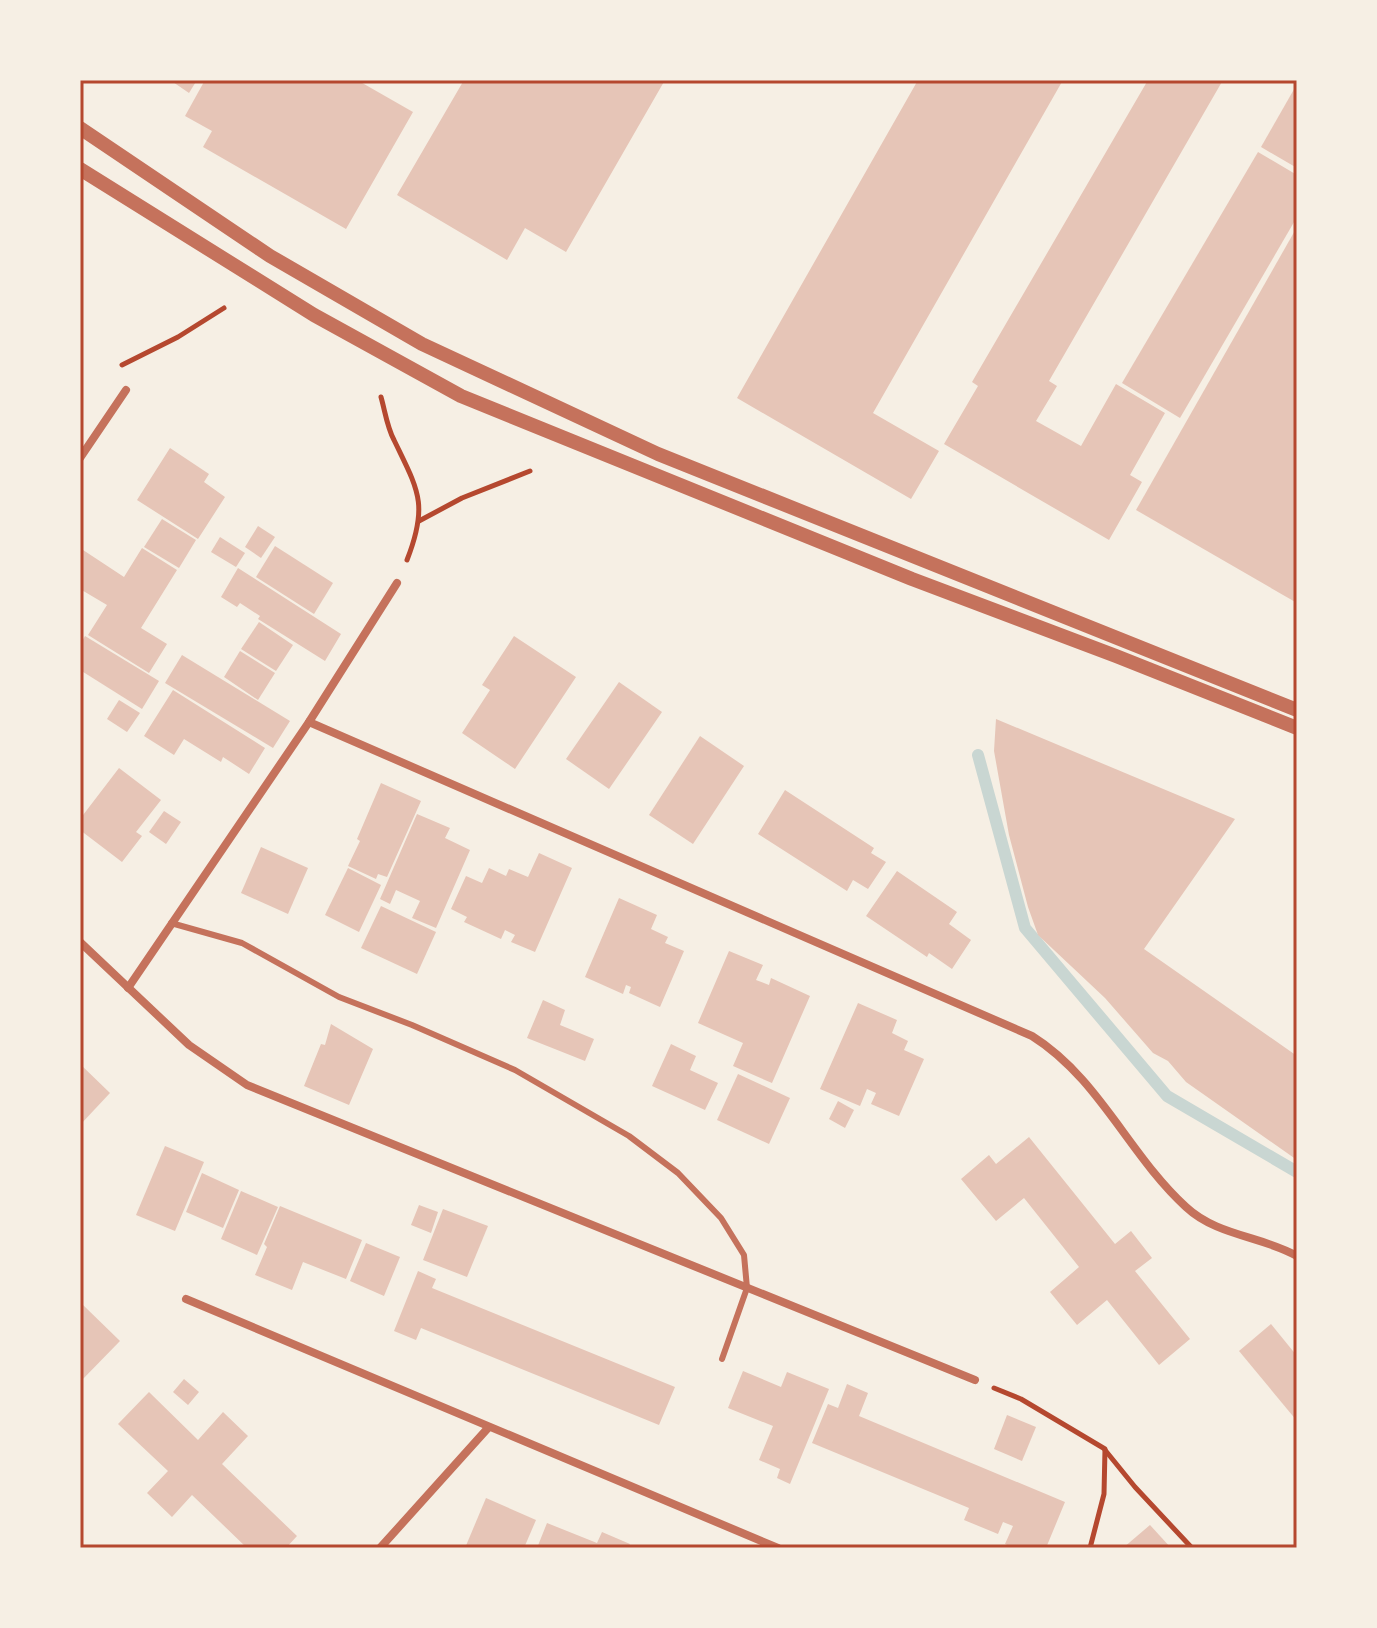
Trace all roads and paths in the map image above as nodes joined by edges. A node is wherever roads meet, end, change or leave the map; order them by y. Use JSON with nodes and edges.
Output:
{"nodes":[{"id":1,"x":80,"y":128,"type":"edge"},
{"id":2,"x":80,"y":169,"type":"edge"},
{"id":3,"x":224,"y":308,"type":"dead end"},
{"id":4,"x":119,"y":367,"type":"dead end"},
{"id":5,"x":126,"y":390,"type":"dead end"},
{"id":6,"x":381,"y":397,"type":"dead end"},
{"id":7,"x":80,"y":458,"type":"edge"},
{"id":8,"x":530,"y":471,"type":"dead end"},
{"id":9,"x":418,"y":521,"type":"junction"},
{"id":10,"x":397,"y":583,"type":"joint"},
{"id":11,"x":1297,"y":710,"type":"edge"},
{"id":12,"x":309,"y":722,"type":"junction"},
{"id":13,"x":1297,"y":728,"type":"edge"},
{"id":14,"x":171,"y":923,"type":"junction"},
{"id":15,"x":80,"y":942,"type":"edge"},
{"id":16,"x":128,"y":988,"type":"junction"},
{"id":17,"x":1297,"y":1256,"type":"edge"},
{"id":18,"x":747,"y":1288,"type":"junction"},
{"id":19,"x":186,"y":1299,"type":"dead end"},
{"id":20,"x":722,"y":1359,"type":"dead end"},
{"id":21,"x":975,"y":1380,"type":"joint"},
{"id":22,"x":488,"y":1428,"type":"junction"},
{"id":23,"x":1105,"y":1449,"type":"junction"},
{"id":24,"x":380,"y":1548,"type":"edge"},
{"id":25,"x":778,"y":1548,"type":"edge"},
{"id":26,"x":1090,"y":1548,"type":"edge"},
{"id":27,"x":1192,"y":1548,"type":"edge"}],
"edges":[{"from":1,"to":11,"type":"street"},
{"from":2,"to":13,"type":"street"},
{"from":3,"to":4,"type":"path"},
{"from":5,"to":7,"type":"street"},
{"from":6,"to":9,"type":"path"},
{"from":8,"to":9,"type":"path"},
{"from":9,"to":10,"type":"path"},
{"from":10,"to":12,"type":"street"},
{"from":12,"to":14,"type":"street"},
{"from":12,"to":17,"type":"street"},
{"from":14,"to":16,"type":"street"},
{"from":14,"to":18,"type":"lane"},
{"from":15,"to":16,"type":"street"},
{"from":16,"to":18,"type":"street"},
{"from":18,"to":20,"type":"lane"},
{"from":18,"to":21,"type":"street"},
{"from":19,"to":22,"type":"street"},
{"from":21,"to":23,"type":"path"},
{"from":22,"to":24,"type":"street"},
{"from":22,"to":25,"type":"street"},
{"from":23,"to":26,"type":"path"},
{"from":23,"to":27,"type":"path"}]}
